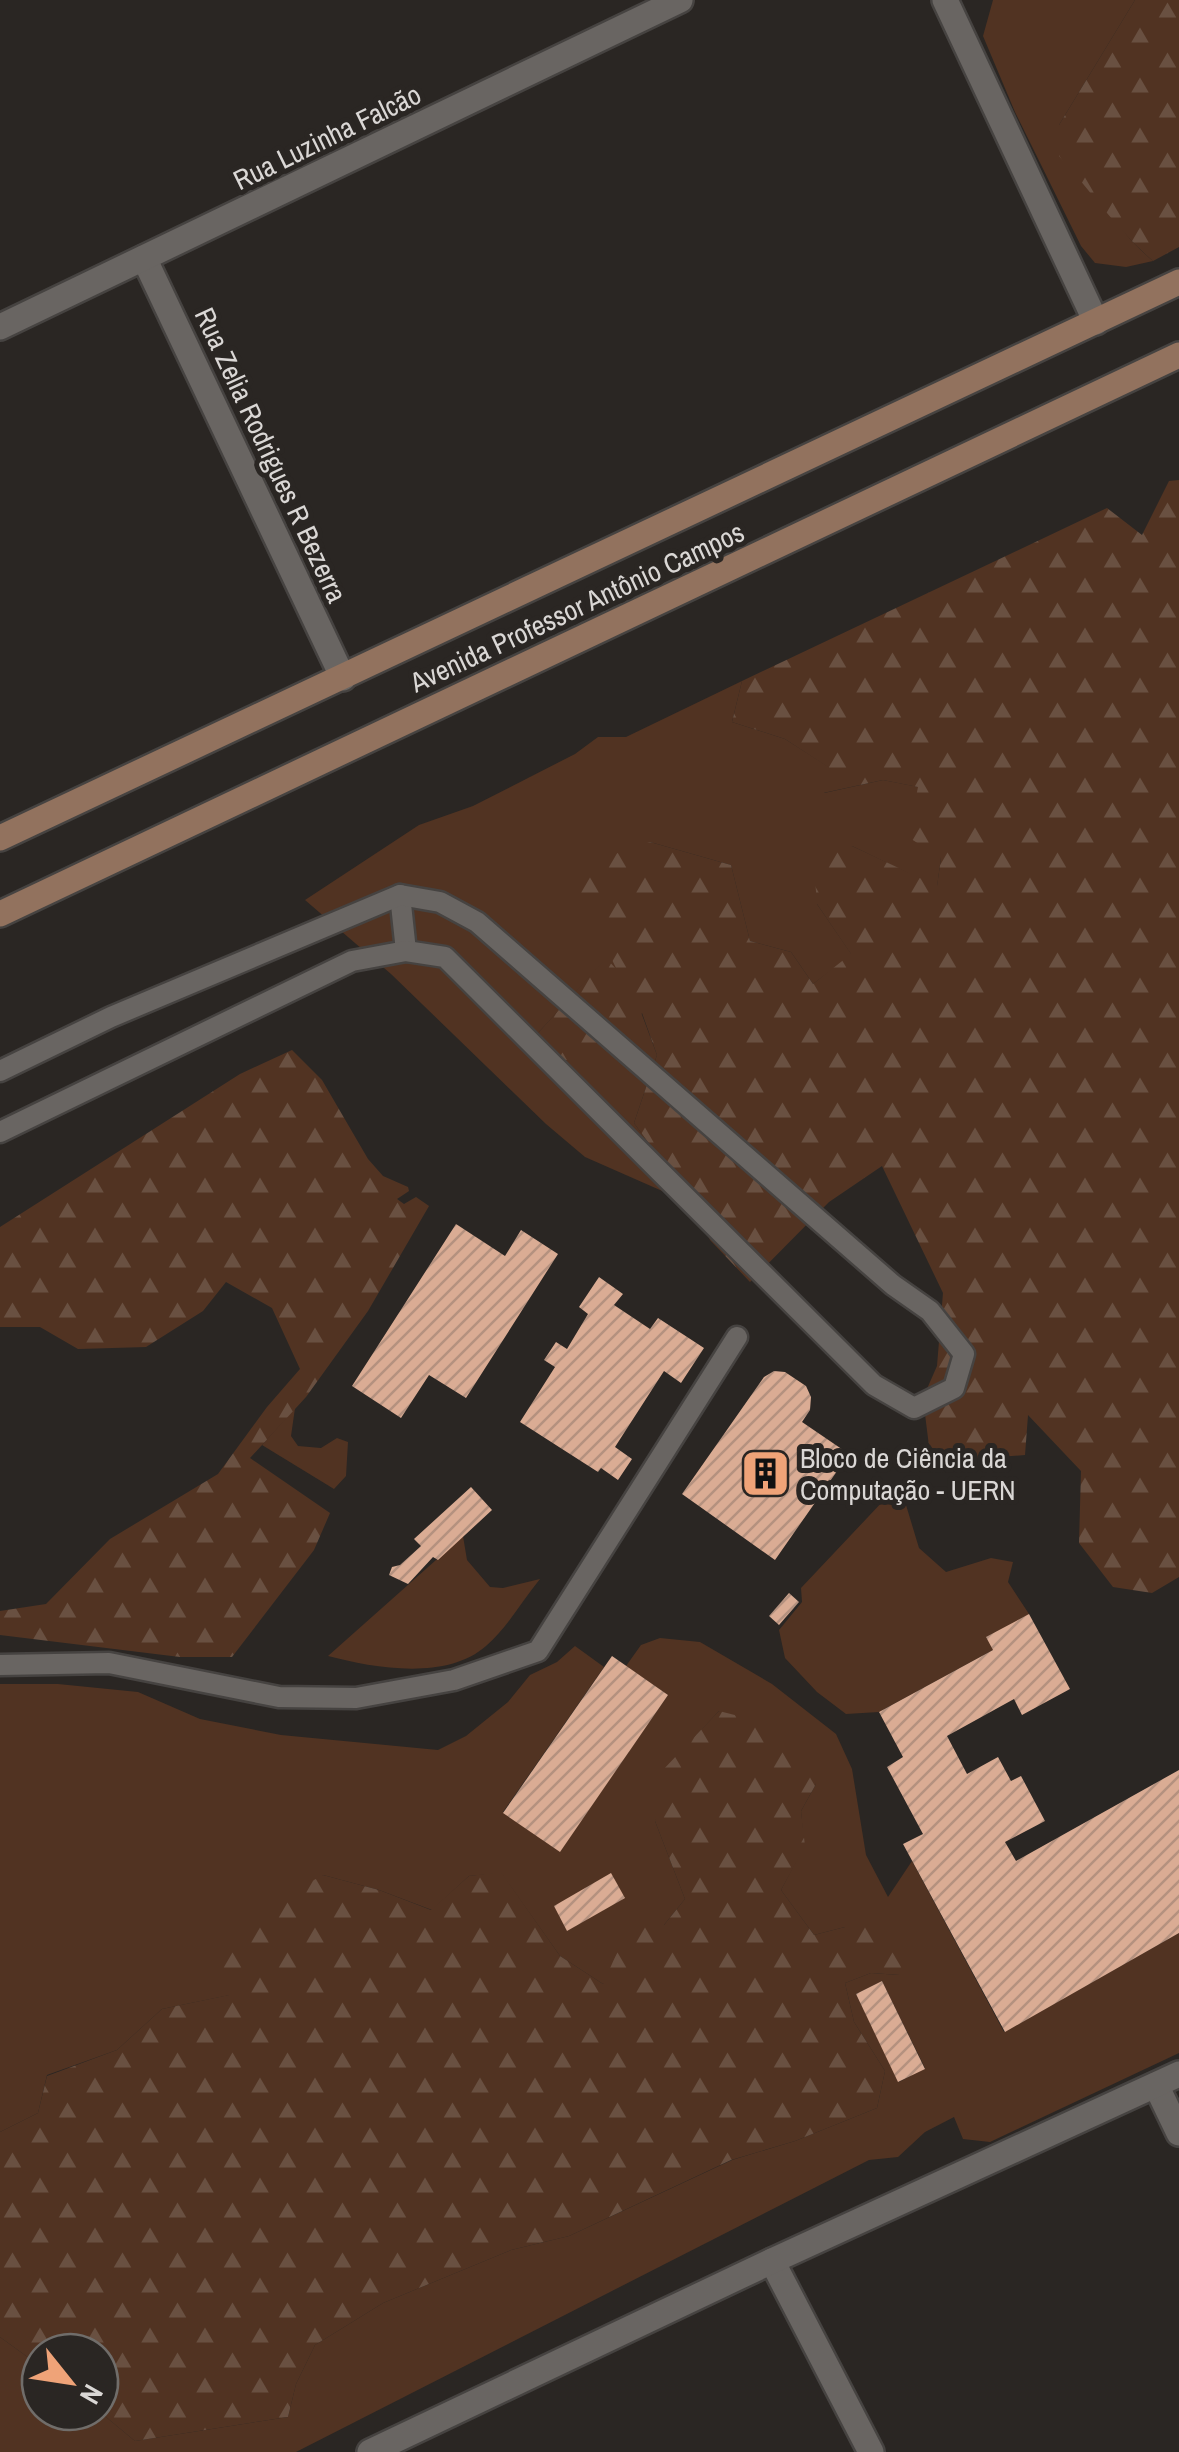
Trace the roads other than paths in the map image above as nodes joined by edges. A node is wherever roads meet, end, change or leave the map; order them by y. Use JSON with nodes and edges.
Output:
{"nodes":[{"id":1,"x":680,"y":0,"type":"edge"},
{"id":2,"x":944,"y":0,"type":"edge"},
{"id":3,"x":144,"y":258,"type":"junction"},
{"id":4,"x":1179,"y":282,"type":"edge"},
{"id":5,"x":1096,"y":322,"type":"junction"},
{"id":6,"x":0,"y":327,"type":"edge"},
{"id":7,"x":1179,"y":355,"type":"edge"},
{"id":8,"x":343,"y":678,"type":"junction"},
{"id":9,"x":0,"y":838,"type":"edge"},
{"id":10,"x":400,"y":895,"type":"junction"},
{"id":11,"x":0,"y":914,"type":"edge"},
{"id":12,"x":406,"y":951,"type":"junction"},
{"id":13,"x":0,"y":1071,"type":"edge"},
{"id":14,"x":0,"y":1132,"type":"edge"},
{"id":15,"x":737,"y":1337,"type":"dead end"},
{"id":16,"x":0,"y":1666,"type":"edge"},
{"id":17,"x":1168,"y":2080,"type":"edge"},
{"id":18,"x":1179,"y":2133,"type":"edge"},
{"id":19,"x":772,"y":2261,"type":"junction"},
{"id":20,"x":370,"y":2452,"type":"edge"},
{"id":21,"x":871,"y":2452,"type":"edge"}],
"edges":[{"from":1,"to":3,"type":"street","name":"Rua Luzinha Falcão"},
{"from":2,"to":5,"type":"street"},
{"from":3,"to":6,"type":"street","name":"Rua Luzinha Falcão"},
{"from":3,"to":8,"type":"street","name":"Rua Zelia Rodrigues R Bezerra"},
{"from":4,"to":5,"type":"street","name":"Avenida Professor Antônio Campos"},
{"from":5,"to":8,"type":"street","name":"Avenida Professor Antônio Campos"},
{"from":7,"to":11,"type":"street","name":"Avenida Professor Antônio Campos"},
{"from":8,"to":9,"type":"street","name":"Avenida Professor Antônio Campos"},
{"from":10,"to":12,"type":"lane"},
{"from":10,"to":12,"type":"lane"},
{"from":10,"to":13,"type":"lane"},
{"from":12,"to":14,"type":"lane"},
{"from":15,"to":16,"type":"lane"},
{"from":17,"to":18,"type":"street"},
{"from":17,"to":19,"type":"street"},
{"from":19,"to":20,"type":"street"},
{"from":19,"to":21,"type":"street"}]}
